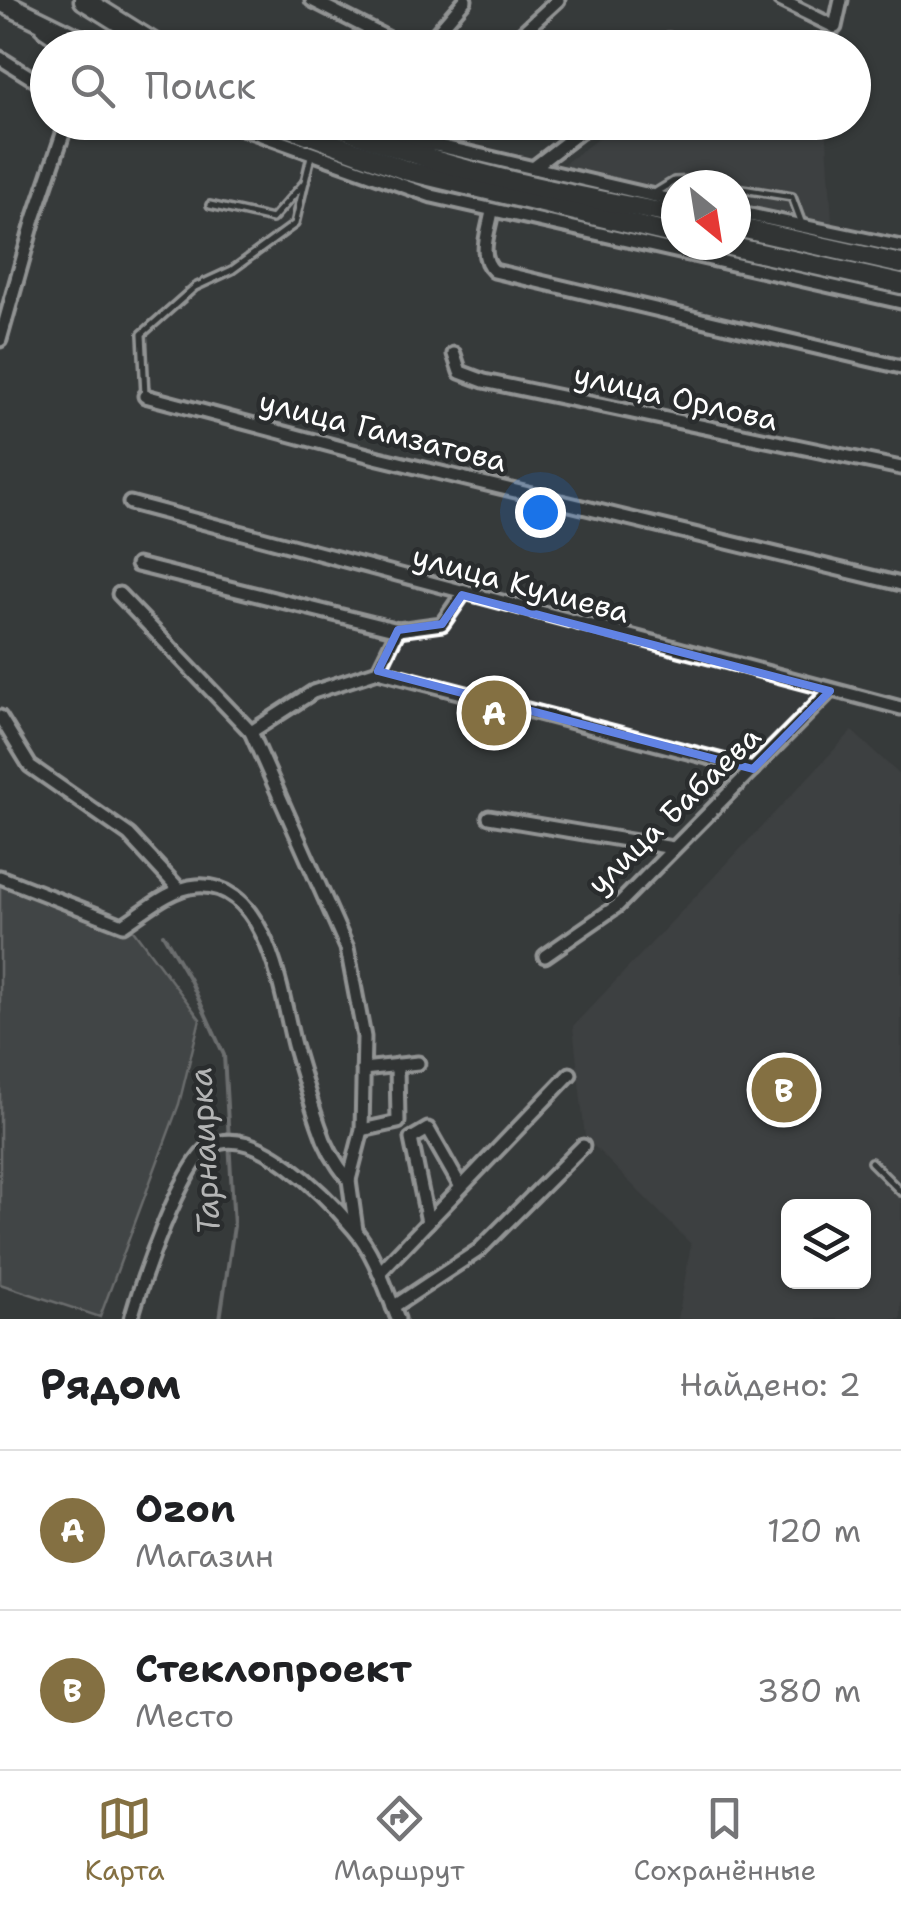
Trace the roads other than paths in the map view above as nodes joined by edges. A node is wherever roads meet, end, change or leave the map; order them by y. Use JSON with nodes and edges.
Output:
{"nodes":[{"id":1,"x":84,"y":0,"type":"edge"},
{"id":2,"x":312,"y":0,"type":"edge"},
{"id":3,"x":465,"y":0,"type":"edge"},
{"id":4,"x":558,"y":0,"type":"edge"},
{"id":5,"x":780,"y":0,"type":"edge"},
{"id":6,"x":842,"y":0,"type":"edge"},
{"id":7,"x":7,"y":6,"type":"edge"},
{"id":8,"x":43,"y":30,"type":"edge"},
{"id":9,"x":58,"y":30,"type":"edge"},
{"id":10,"x":132,"y":30,"type":"edge"},
{"id":11,"x":371,"y":30,"type":"edge"},
{"id":12,"x":439,"y":30,"type":"edge"},
{"id":13,"x":526,"y":30,"type":"edge"},
{"id":14,"x":0,"y":58,"type":"edge"},
{"id":15,"x":30,"y":77,"type":"edge"},
{"id":16,"x":62,"y":140,"type":"edge"},
{"id":17,"x":271,"y":140,"type":"edge"},
{"id":18,"x":323,"y":140,"type":"edge"},
{"id":19,"x":378,"y":140,"type":"edge"},
{"id":20,"x":408,"y":140,"type":"edge"},
{"id":21,"x":437,"y":140,"type":"edge"},
{"id":22,"x":570,"y":140,"type":"edge"},
{"id":23,"x":374,"y":141,"type":"joint"},
{"id":24,"x":434,"y":145,"type":"junction"},
{"id":25,"x":311,"y":156,"type":"junction"},
{"id":26,"x":534,"y":168,"type":"junction"},
{"id":27,"x":307,"y":180,"type":"junction"},
{"id":28,"x":661,"y":189,"type":"edge"},
{"id":29,"x":751,"y":190,"type":"edge"},
{"id":30,"x":651,"y":196,"type":"junction"},
{"id":31,"x":661,"y":198,"type":"edge"},
{"id":32,"x":210,"y":205,"type":"dead end"},
{"id":33,"x":492,"y":212,"type":"junction"},
{"id":34,"x":661,"y":212,"type":"edge"},
{"id":35,"x":751,"y":215,"type":"edge"},
{"id":36,"x":802,"y":224,"type":"junction"},
{"id":37,"x":751,"y":229,"type":"edge"},
{"id":38,"x":661,"y":231,"type":"edge"},
{"id":39,"x":901,"y":247,"type":"edge"},
{"id":40,"x":751,"y":251,"type":"edge"},
{"id":41,"x":901,"y":264,"type":"edge"},
{"id":42,"x":901,"y":284,"type":"edge"},
{"id":43,"x":901,"y":302,"type":"edge"},
{"id":44,"x":0,"y":340,"type":"edge"},
{"id":45,"x":454,"y":354,"type":"dead end"},
{"id":46,"x":901,"y":367,"type":"edge"},
{"id":47,"x":145,"y":396,"type":"joint"},
{"id":48,"x":901,"y":468,"type":"edge"},
{"id":49,"x":130,"y":503,"type":"dead end"},
{"id":50,"x":137,"y":565,"type":"dead end"},
{"id":51,"x":901,"y":584,"type":"edge"},
{"id":52,"x":120,"y":594,"type":"dead end"},
{"id":53,"x":462,"y":595,"type":"junction"},
{"id":54,"x":398,"y":630,"type":"junction"},
{"id":55,"x":378,"y":670,"type":"junction"},
{"id":56,"x":830,"y":692,"type":"junction"},
{"id":57,"x":901,"y":708,"type":"edge"},
{"id":58,"x":0,"y":716,"type":"edge"},
{"id":59,"x":251,"y":732,"type":"junction"},
{"id":60,"x":753,"y":768,"type":"junction"},
{"id":61,"x":488,"y":817,"type":"dead end"},
{"id":62,"x":673,"y":848,"type":"junction"},
{"id":63,"x":0,"y":877,"type":"edge"},
{"id":64,"x":179,"y":889,"type":"junction"},
{"id":65,"x":545,"y":956,"type":"dead end"},
{"id":66,"x":418,"y":1063,"type":"dead end"},
{"id":67,"x":397,"y":1065,"type":"junction"},
{"id":68,"x":364,"y":1069,"type":"junction"},
{"id":69,"x":570,"y":1074,"type":"dead end"},
{"id":70,"x":362,"y":1130,"type":"junction"},
{"id":71,"x":583,"y":1146,"type":"dead end"},
{"id":72,"x":870,"y":1162,"type":"dead end"},
{"id":73,"x":349,"y":1180,"type":"junction"},
{"id":74,"x":461,"y":1187,"type":"junction"},
{"id":75,"x":901,"y":1192,"type":"edge"},
{"id":76,"x":428,"y":1222,"type":"junction"},
{"id":77,"x":356,"y":1230,"type":"junction"},
{"id":78,"x":379,"y":1273,"type":"junction"},
{"id":79,"x":395,"y":1313,"type":"edge"},
{"id":80,"x":131,"y":1319,"type":"edge"}],
"edges":[{"from":1,"to":10,"type":"highway"},
{"from":2,"to":11,"type":"street"},
{"from":3,"to":12,"type":"street"},
{"from":4,"to":13,"type":"street"},
{"from":5,"to":6,"type":"street"},
{"from":7,"to":8,"type":"street"},
{"from":7,"to":9,"type":"highway"},
{"from":14,"to":15,"type":"street"},
{"from":16,"to":44,"type":"street"},
{"from":17,"to":25,"type":"street"},
{"from":18,"to":38,"type":"highway"},
{"from":19,"to":23,"type":"street"},
{"from":20,"to":24,"type":"street"},
{"from":21,"to":24,"type":"street"},
{"from":22,"to":26,"type":"street"},
{"from":23,"to":34,"type":"highway"},
{"from":24,"to":26,"type":"street"},
{"from":25,"to":27,"type":"lane"},
{"from":25,"to":33,"type":"street"},
{"from":26,"to":30,"type":"street"},
{"from":27,"to":32,"type":"lane"},
{"from":27,"to":47,"type":"lane"},
{"from":28,"to":30,"type":"lane"},
{"from":29,"to":36,"type":"lane"},
{"from":30,"to":31,"type":"street"},
{"from":33,"to":43,"type":"street"},
{"from":33,"to":46,"type":"street"},
{"from":35,"to":36,"type":"street"},
{"from":36,"to":39,"type":"street"},
{"from":37,"to":41,"type":"highway"},
{"from":40,"to":42,"type":"highway"},
{"from":45,"to":48,"type":"street","name":"улица Орлова"},
{"from":47,"to":51,"type":"street","name":"улица Гамзатова"},
{"from":49,"to":53,"type":"street","name":"улица Кулиева"},
{"from":50,"to":54,"type":"street"},
{"from":52,"to":59,"type":"street"},
{"from":53,"to":54,"type":"street"},
{"from":53,"to":56,"type":"street","name":"улица Кулиева"},
{"from":54,"to":55,"type":"street"},
{"from":55,"to":59,"type":"street"},
{"from":55,"to":60,"type":"street"},
{"from":56,"to":57,"type":"street","name":"улица Кулиева"},
{"from":56,"to":60,"type":"street","name":"улица Бабаева"},
{"from":58,"to":64,"type":"street"},
{"from":59,"to":68,"type":"street"},
{"from":60,"to":62,"type":"street","name":"улица Бабаева"},
{"from":61,"to":62,"type":"street"},
{"from":62,"to":65,"type":"street","name":"улица Бабаева"},
{"from":63,"to":64,"type":"street"},
{"from":64,"to":73,"type":"street"},
{"from":66,"to":67,"type":"street"},
{"from":67,"to":68,"type":"street"},
{"from":67,"to":70,"type":"street"},
{"from":68,"to":70,"type":"street"},
{"from":69,"to":74,"type":"street"},
{"from":70,"to":73,"type":"street"},
{"from":71,"to":79,"type":"street"},
{"from":72,"to":75,"type":"lane"},
{"from":73,"to":77,"type":"street"},
{"from":74,"to":76,"type":"street"},
{"from":74,"to":76,"type":"street"},
{"from":76,"to":78,"type":"street"},
{"from":77,"to":78,"type":"street"},
{"from":77,"to":80,"type":"street"},
{"from":78,"to":79,"type":"street"}]}
